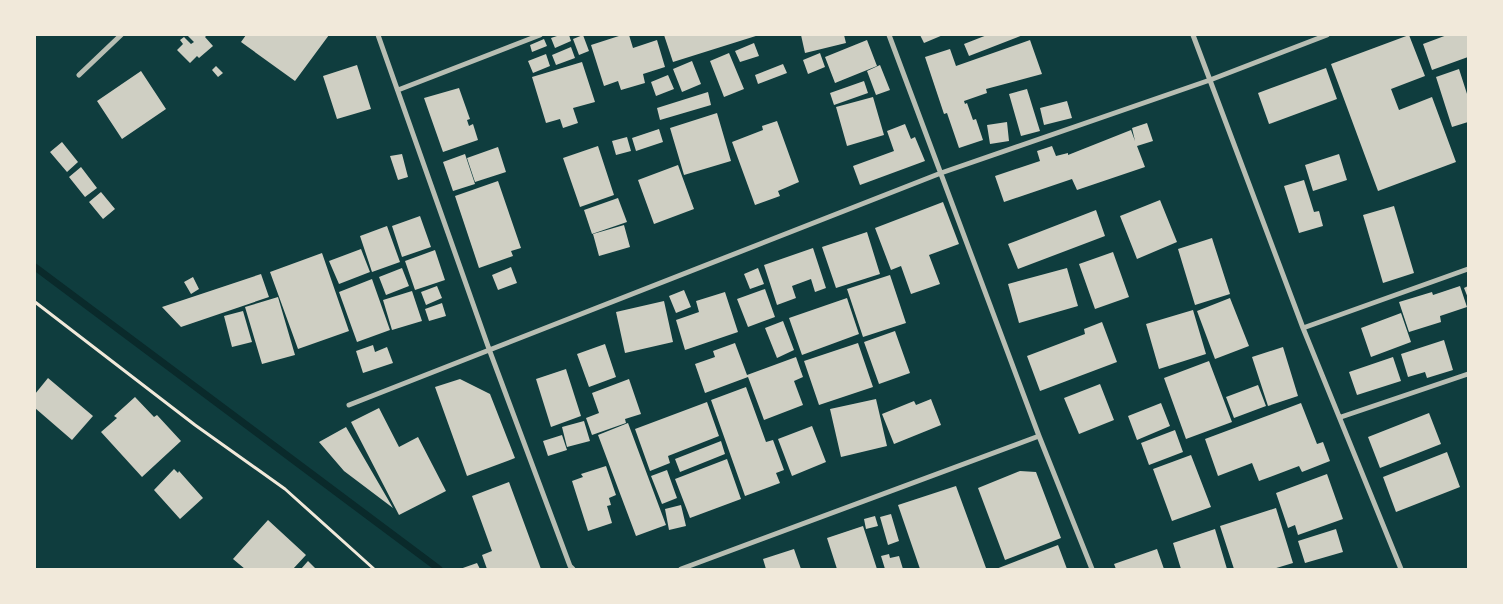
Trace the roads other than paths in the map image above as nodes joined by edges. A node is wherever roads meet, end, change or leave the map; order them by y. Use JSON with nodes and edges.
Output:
{"nodes":[{"id":1,"x":121,"y":35,"type":"edge"},
{"id":2,"x":378,"y":35,"type":"edge"},
{"id":3,"x":540,"y":35,"type":"edge"},
{"id":4,"x":889,"y":35,"type":"edge"},
{"id":5,"x":1193,"y":35,"type":"edge"},
{"id":6,"x":1327,"y":35,"type":"edge"},
{"id":7,"x":79,"y":75,"type":"dead end"},
{"id":8,"x":1210,"y":80,"type":"junction"},
{"id":9,"x":398,"y":90,"type":"junction"},
{"id":10,"x":941,"y":173,"type":"junction"},
{"id":11,"x":1468,"y":269,"type":"edge"},
{"id":12,"x":1303,"y":328,"type":"junction"},
{"id":13,"x":489,"y":349,"type":"junction"},
{"id":14,"x":1468,"y":374,"type":"edge"},
{"id":15,"x":348,"y":405,"type":"dead end"},
{"id":16,"x":1341,"y":417,"type":"junction"},
{"id":17,"x":1039,"y":436,"type":"junction"},
{"id":18,"x":573,"y":569,"type":"edge"},
{"id":19,"x":681,"y":569,"type":"edge"},
{"id":20,"x":1092,"y":569,"type":"edge"},
{"id":21,"x":1401,"y":569,"type":"edge"}],
"edges":[{"from":1,"to":7,"type":"street"},
{"from":2,"to":9,"type":"street"},
{"from":3,"to":9,"type":"street"},
{"from":4,"to":10,"type":"street"},
{"from":5,"to":8,"type":"street"},
{"from":6,"to":8,"type":"street"},
{"from":8,"to":10,"type":"street"},
{"from":8,"to":12,"type":"street"},
{"from":9,"to":13,"type":"street"},
{"from":10,"to":13,"type":"street"},
{"from":10,"to":17,"type":"street"},
{"from":11,"to":12,"type":"street"},
{"from":12,"to":16,"type":"street"},
{"from":13,"to":15,"type":"street"},
{"from":13,"to":18,"type":"street"},
{"from":14,"to":16,"type":"street"},
{"from":16,"to":21,"type":"street"},
{"from":17,"to":19,"type":"street"},
{"from":17,"to":20,"type":"street"}]}
